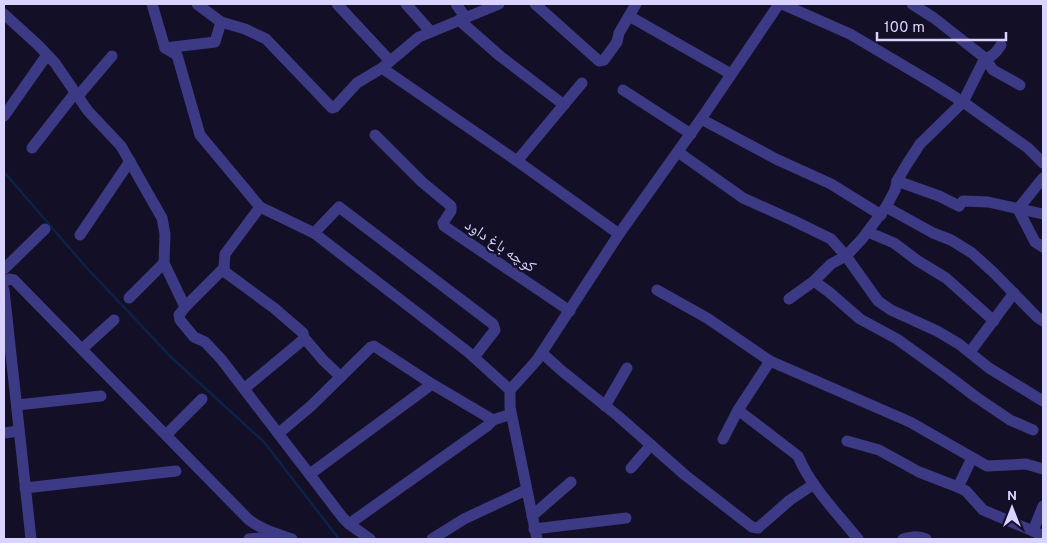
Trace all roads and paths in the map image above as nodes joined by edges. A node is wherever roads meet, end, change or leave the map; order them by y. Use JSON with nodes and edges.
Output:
{"nodes":[{"id":1,"x":152,"y":4,"type":"edge"},
{"id":2,"x":197,"y":4,"type":"edge"},
{"id":3,"x":337,"y":4,"type":"edge"},
{"id":4,"x":406,"y":4,"type":"edge"},
{"id":5,"x":456,"y":4,"type":"edge"},
{"id":6,"x":498,"y":4,"type":"edge"},
{"id":7,"x":535,"y":4,"type":"edge"},
{"id":8,"x":781,"y":4,"type":"edge"},
{"id":9,"x":912,"y":4,"type":"edge"},
{"id":10,"x":632,"y":7,"type":"edge"},
{"id":11,"x":4,"y":14,"type":"edge"},
{"id":12,"x":462,"y":19,"type":"junction"},
{"id":13,"x":221,"y":22,"type":"junction"},
{"id":14,"x":431,"y":32,"type":"junction"},
{"id":15,"x":1001,"y":45,"type":"dead end"},
{"id":16,"x":165,"y":48,"type":"junction"},
{"id":17,"x":47,"y":55,"type":"junction"},
{"id":18,"x":112,"y":56,"type":"dead end"},
{"id":19,"x":985,"y":58,"type":"junction"},
{"id":20,"x":386,"y":64,"type":"junction"},
{"id":21,"x":732,"y":74,"type":"junction"},
{"id":22,"x":582,"y":83,"type":"dead end"},
{"id":23,"x":1020,"y":85,"type":"dead end"},
{"id":24,"x":624,"y":90,"type":"dead end"},
{"id":25,"x":76,"y":95,"type":"junction"},
{"id":26,"x":963,"y":102,"type":"junction"},
{"id":27,"x":564,"y":105,"type":"junction"},
{"id":28,"x":4,"y":116,"type":"edge"},
{"id":29,"x":701,"y":119,"type":"junction"},
{"id":30,"x":690,"y":134,"type":"junction"},
{"id":31,"x":375,"y":135,"type":"dead end"},
{"id":32,"x":32,"y":148,"type":"dead end"},
{"id":33,"x":678,"y":152,"type":"junction"},
{"id":34,"x":130,"y":161,"type":"junction"},
{"id":35,"x":517,"y":161,"type":"junction"},
{"id":36,"x":1043,"y":163,"type":"edge"},
{"id":37,"x":1043,"y":178,"type":"edge"},
{"id":38,"x":897,"y":181,"type":"junction"},
{"id":39,"x":260,"y":207,"type":"junction"},
{"id":40,"x":1018,"y":209,"type":"junction"},
{"id":41,"x":883,"y":211,"type":"junction"},
{"id":42,"x":1043,"y":214,"type":"edge"},
{"id":43,"x":46,"y":229,"type":"dead end"},
{"id":44,"x":868,"y":232,"type":"junction"},
{"id":45,"x":314,"y":233,"type":"junction"},
{"id":46,"x":619,"y":234,"type":"junction"},
{"id":47,"x":80,"y":235,"type":"dead end"},
{"id":48,"x":1043,"y":247,"type":"edge"},
{"id":49,"x":846,"y":256,"type":"junction"},
{"id":50,"x":164,"y":263,"type":"junction"},
{"id":51,"x":224,"y":268,"type":"junction"},
{"id":52,"x":4,"y":269,"type":"edge"},
{"id":53,"x":814,"y":281,"type":"junction"},
{"id":54,"x":4,"y":282,"type":"edge"},
{"id":55,"x":4,"y":290,"type":"edge"},
{"id":56,"x":657,"y":290,"type":"dead end"},
{"id":57,"x":1014,"y":293,"type":"junction"},
{"id":58,"x":129,"y":298,"type":"dead end"},
{"id":59,"x":790,"y":299,"type":"dead end"},
{"id":60,"x":185,"y":307,"type":"junction"},
{"id":61,"x":570,"y":311,"type":"junction"},
{"id":62,"x":114,"y":320,"type":"dead end"},
{"id":63,"x":994,"y":321,"type":"junction"},
{"id":64,"x":1043,"y":321,"type":"edge"},
{"id":65,"x":304,"y":339,"type":"junction"},
{"id":66,"x":82,"y":349,"type":"junction"},
{"id":67,"x":970,"y":352,"type":"junction"},
{"id":68,"x":7,"y":353,"type":"edge"},
{"id":69,"x":542,"y":353,"type":"junction"},
{"id":70,"x":474,"y":357,"type":"junction"},
{"id":71,"x":770,"y":361,"type":"junction"},
{"id":72,"x":627,"y":368,"type":"dead end"},
{"id":73,"x":341,"y":377,"type":"junction"},
{"id":74,"x":432,"y":384,"type":"junction"},
{"id":75,"x":245,"y":388,"type":"junction"},
{"id":76,"x":510,"y":390,"type":"junction"},
{"id":77,"x":101,"y":396,"type":"dead end"},
{"id":78,"x":202,"y":399,"type":"dead end"},
{"id":79,"x":1043,"y":401,"type":"edge"},
{"id":80,"x":16,"y":405,"type":"junction"},
{"id":81,"x":604,"y":406,"type":"junction"},
{"id":82,"x":738,"y":410,"type":"junction"},
{"id":83,"x":511,"y":414,"type":"junction"},
{"id":84,"x":493,"y":420,"type":"junction"},
{"id":85,"x":1033,"y":430,"type":"dead end"},
{"id":86,"x":19,"y":431,"type":"junction"},
{"id":87,"x":4,"y":433,"type":"edge"},
{"id":88,"x":279,"y":433,"type":"junction"},
{"id":89,"x":166,"y":435,"type":"junction"},
{"id":90,"x":724,"y":439,"type":"dead end"},
{"id":91,"x":847,"y":441,"type":"dead end"},
{"id":92,"x":651,"y":445,"type":"junction"},
{"id":93,"x":972,"y":458,"type":"junction"},
{"id":94,"x":631,"y":468,"type":"dead end"},
{"id":95,"x":1043,"y":469,"type":"edge"},
{"id":96,"x":176,"y":471,"type":"dead end"},
{"id":97,"x":310,"y":474,"type":"junction"},
{"id":98,"x":570,"y":482,"type":"dead end"},
{"id":99,"x":814,"y":484,"type":"junction"},
{"id":100,"x":958,"y":487,"type":"junction"},
{"id":101,"x":26,"y":488,"type":"junction"},
{"id":102,"x":526,"y":490,"type":"junction"},
{"id":103,"x":1043,"y":506,"type":"edge"},
{"id":104,"x":532,"y":516,"type":"junction"},
{"id":105,"x":626,"y":518,"type":"dead end"},
{"id":106,"x":349,"y":524,"type":"junction"},
{"id":107,"x":1038,"y":533,"type":"edge"},
{"id":108,"x":536,"y":534,"type":"edge"},
{"id":109,"x":287,"y":537,"type":"edge"},
{"id":110,"x":31,"y":539,"type":"edge"},
{"id":111,"x":249,"y":539,"type":"edge"},
{"id":112,"x":370,"y":539,"type":"edge"},
{"id":113,"x":432,"y":539,"type":"edge"},
{"id":114,"x":858,"y":539,"type":"edge"},
{"id":115,"x":902,"y":539,"type":"edge"},
{"id":116,"x":926,"y":539,"type":"edge"}],
"edges":[{"from":1,"to":16,"type":"street"},
{"from":2,"to":13,"type":"street"},
{"from":3,"to":20,"type":"street"},
{"from":4,"to":14,"type":"street"},
{"from":5,"to":12,"type":"street"},
{"from":6,"to":12,"type":"street"},
{"from":7,"to":10,"type":"street"},
{"from":8,"to":21,"type":"street"},
{"from":8,"to":26,"type":"street"},
{"from":9,"to":19,"type":"street"},
{"from":10,"to":21,"type":"street"},
{"from":11,"to":17,"type":"street"},
{"from":12,"to":14,"type":"street"},
{"from":12,"to":27,"type":"street"},
{"from":13,"to":16,"type":"street"},
{"from":13,"to":20,"type":"street"},
{"from":14,"to":20,"type":"street"},
{"from":15,"to":19,"type":"street"},
{"from":16,"to":39,"type":"street"},
{"from":17,"to":25,"type":"street"},
{"from":17,"to":28,"type":"street"},
{"from":18,"to":25,"type":"street"},
{"from":19,"to":23,"type":"street"},
{"from":19,"to":26,"type":"street"},
{"from":20,"to":35,"type":"street"},
{"from":21,"to":29,"type":"street"},
{"from":22,"to":27,"type":"street"},
{"from":24,"to":30,"type":"street"},
{"from":25,"to":32,"type":"street"},
{"from":25,"to":34,"type":"street"},
{"from":26,"to":36,"type":"street"},
{"from":26,"to":38,"type":"street"},
{"from":27,"to":35,"type":"street"},
{"from":29,"to":30,"type":"street"},
{"from":29,"to":41,"type":"street"},
{"from":30,"to":33,"type":"street"},
{"from":31,"to":61,"type":"street","name":"کوچه باغ داود"},
{"from":33,"to":46,"type":"street"},
{"from":33,"to":49,"type":"street"},
{"from":34,"to":47,"type":"street"},
{"from":34,"to":50,"type":"street"},
{"from":35,"to":46,"type":"street"},
{"from":37,"to":40,"type":"street"},
{"from":38,"to":40,"type":"street"},
{"from":38,"to":41,"type":"street"},
{"from":39,"to":45,"type":"street"},
{"from":39,"to":51,"type":"street"},
{"from":40,"to":42,"type":"street"},
{"from":40,"to":48,"type":"street"},
{"from":41,"to":44,"type":"street"},
{"from":41,"to":57,"type":"street"},
{"from":43,"to":52,"type":"street"},
{"from":44,"to":49,"type":"street"},
{"from":44,"to":63,"type":"street"},
{"from":45,"to":70,"type":"street"},
{"from":45,"to":70,"type":"street"},
{"from":46,"to":61,"type":"street"},
{"from":49,"to":53,"type":"street"},
{"from":49,"to":67,"type":"street"},
{"from":50,"to":58,"type":"street"},
{"from":50,"to":60,"type":"street"},
{"from":51,"to":60,"type":"street"},
{"from":51,"to":65,"type":"street"},
{"from":53,"to":59,"type":"street"},
{"from":53,"to":85,"type":"street"},
{"from":54,"to":66,"type":"street"},
{"from":55,"to":68,"type":"street"},
{"from":56,"to":71,"type":"street"},
{"from":57,"to":63,"type":"street"},
{"from":57,"to":64,"type":"street"},
{"from":60,"to":75,"type":"street"},
{"from":61,"to":69,"type":"street"},
{"from":62,"to":66,"type":"street"},
{"from":63,"to":67,"type":"street"},
{"from":65,"to":73,"type":"street"},
{"from":65,"to":75,"type":"street"},
{"from":66,"to":89,"type":"street"},
{"from":67,"to":79,"type":"street"},
{"from":68,"to":80,"type":"street"},
{"from":69,"to":76,"type":"street"},
{"from":69,"to":81,"type":"street"},
{"from":70,"to":76,"type":"street"},
{"from":71,"to":82,"type":"street"},
{"from":71,"to":93,"type":"street"},
{"from":72,"to":81,"type":"street"},
{"from":73,"to":74,"type":"street"},
{"from":73,"to":88,"type":"street"},
{"from":74,"to":84,"type":"street"},
{"from":74,"to":97,"type":"street"},
{"from":75,"to":88,"type":"street"},
{"from":76,"to":83,"type":"street"},
{"from":77,"to":80,"type":"street"},
{"from":78,"to":89,"type":"street"},
{"from":80,"to":86,"type":"street"},
{"from":81,"to":92,"type":"street"},
{"from":82,"to":90,"type":"street"},
{"from":82,"to":99,"type":"street"},
{"from":83,"to":84,"type":"street"},
{"from":83,"to":102,"type":"street"},
{"from":84,"to":106,"type":"street"},
{"from":86,"to":87,"type":"street"},
{"from":86,"to":101,"type":"street"},
{"from":88,"to":97,"type":"street"},
{"from":89,"to":109,"type":"street"},
{"from":91,"to":100,"type":"street"},
{"from":92,"to":94,"type":"street"},
{"from":92,"to":99,"type":"street"},
{"from":93,"to":95,"type":"street"},
{"from":93,"to":100,"type":"street"},
{"from":96,"to":101,"type":"street"},
{"from":97,"to":106,"type":"street"},
{"from":98,"to":104,"type":"street"},
{"from":99,"to":114,"type":"street"},
{"from":100,"to":107,"type":"street"},
{"from":101,"to":110,"type":"street"},
{"from":102,"to":104,"type":"street"},
{"from":102,"to":113,"type":"street"},
{"from":103,"to":107,"type":"street"},
{"from":104,"to":108,"type":"street"},
{"from":105,"to":108,"type":"street"},
{"from":106,"to":112,"type":"street"},
{"from":109,"to":111,"type":"street"},
{"from":115,"to":116,"type":"street"}]}
